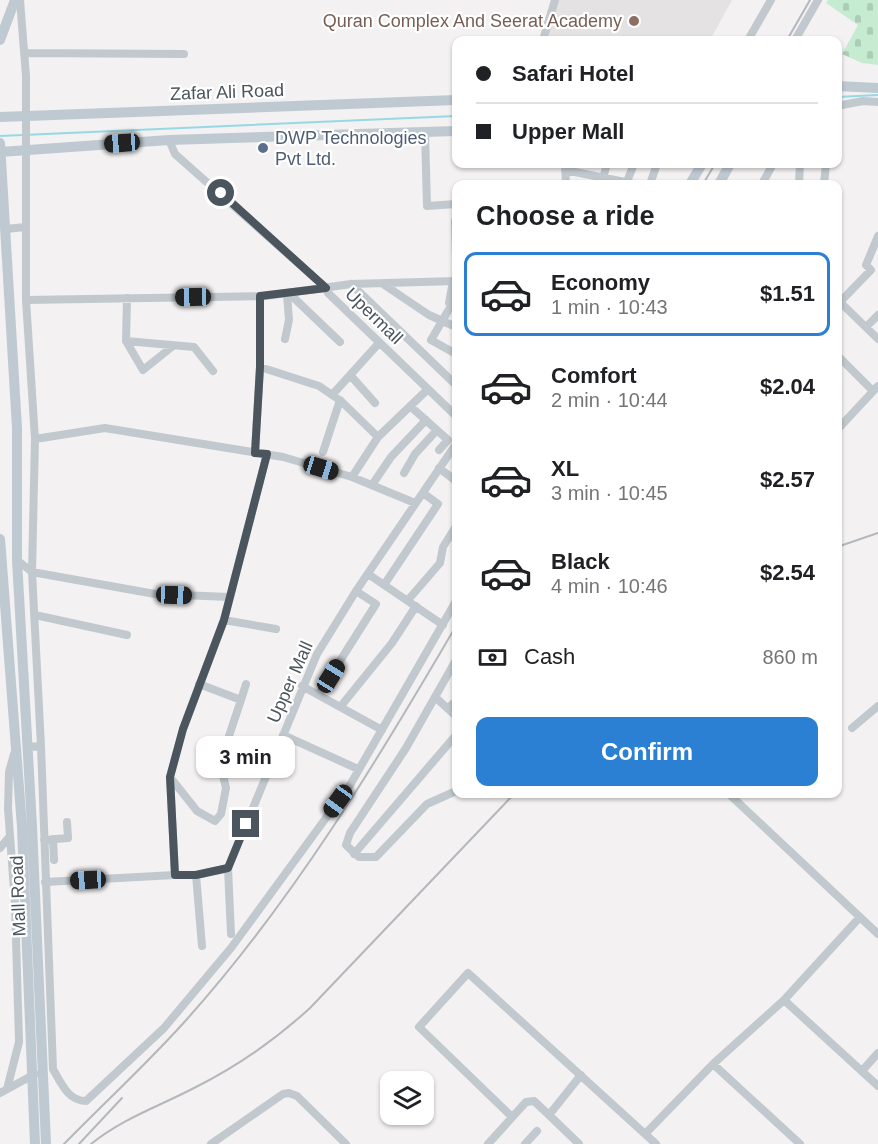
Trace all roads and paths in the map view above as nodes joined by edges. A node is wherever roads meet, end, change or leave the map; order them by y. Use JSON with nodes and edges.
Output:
{"nodes":[{"id":1,"x":15,"y":0,"type":"edge"},
{"id":2,"x":20,"y":0,"type":"edge"},
{"id":3,"x":555,"y":0,"type":"edge"},
{"id":4,"x":771,"y":0,"type":"edge"},
{"id":5,"x":818,"y":0,"type":"edge"},
{"id":6,"x":544,"y":36,"type":"edge"},
{"id":7,"x":750,"y":36,"type":"edge"},
{"id":8,"x":797,"y":36,"type":"edge"},
{"id":9,"x":0,"y":40,"type":"edge"},
{"id":10,"x":25,"y":52,"type":"junction"},
{"id":11,"x":184,"y":54,"type":"dead end"},
{"id":12,"x":842,"y":86,"type":"edge"},
{"id":13,"x":878,"y":88,"type":"edge"},
{"id":14,"x":452,"y":100,"type":"edge"},
{"id":15,"x":878,"y":102,"type":"edge"},
{"id":16,"x":842,"y":105,"type":"edge"},
{"id":17,"x":0,"y":117,"type":"edge"},
{"id":18,"x":26,"y":118,"type":"junction"},
{"id":19,"x":452,"y":131,"type":"edge"},
{"id":20,"x":425,"y":132,"type":"junction"},
{"id":21,"x":170,"y":140,"type":"junction"},
{"id":22,"x":27,"y":147,"type":"junction"},
{"id":23,"x":0,"y":149,"type":"edge"},
{"id":24,"x":568,"y":168,"type":"edge"},
{"id":25,"x":587,"y":168,"type":"edge"},
{"id":26,"x":606,"y":168,"type":"edge"},
{"id":27,"x":585,"y":174,"type":"junction"},
{"id":28,"x":603,"y":178,"type":"junction"},
{"id":29,"x":612,"y":180,"type":"edge"},
{"id":30,"x":452,"y":204,"type":"edge"},
{"id":31,"x":25,"y":227,"type":"junction"},
{"id":32,"x":6,"y":230,"type":"junction"},
{"id":33,"x":878,"y":236,"type":"edge"},
{"id":34,"x":452,"y":281,"type":"edge"},
{"id":35,"x":382,"y":283,"type":"junction"},
{"id":36,"x":351,"y":284,"type":"junction"},
{"id":37,"x":326,"y":288,"type":"junction"},
{"id":38,"x":452,"y":290,"type":"edge"},
{"id":39,"x":290,"y":294,"type":"junction"},
{"id":40,"x":260,"y":296,"type":"junction"},
{"id":41,"x":842,"y":296,"type":"edge"},
{"id":42,"x":127,"y":298,"type":"junction"},
{"id":43,"x":26,"y":300,"type":"junction"},
{"id":44,"x":452,"y":304,"type":"edge"},
{"id":45,"x":842,"y":304,"type":"edge"},
{"id":46,"x":452,"y":308,"type":"edge"},
{"id":47,"x":878,"y":315,"type":"edge"},
{"id":48,"x":443,"y":320,"type":"junction"},
{"id":49,"x":452,"y":325,"type":"edge"},
{"id":50,"x":866,"y":327,"type":"junction"},
{"id":51,"x":285,"y":339,"type":"dead end"},
{"id":52,"x":878,"y":339,"type":"edge"},
{"id":53,"x":126,"y":341,"type":"junction"},
{"id":54,"x":340,"y":342,"type":"dead end"},
{"id":55,"x":379,"y":342,"type":"junction"},
{"id":56,"x":173,"y":346,"type":"junction"},
{"id":57,"x":452,"y":352,"type":"edge"},
{"id":58,"x":842,"y":359,"type":"edge"},
{"id":59,"x":260,"y":367,"type":"junction"},
{"id":60,"x":213,"y":371,"type":"dead end"},
{"id":61,"x":351,"y":376,"type":"junction"},
{"id":62,"x":452,"y":381,"type":"edge"},
{"id":63,"x":428,"y":388,"type":"junction"},
{"id":64,"x":876,"y":388,"type":"edge"},
{"id":65,"x":332,"y":395,"type":"junction"},
{"id":66,"x":340,"y":400,"type":"junction"},
{"id":67,"x":375,"y":403,"type":"dead end"},
{"id":68,"x":410,"y":406,"type":"junction"},
{"id":69,"x":452,"y":412,"type":"edge"},
{"id":70,"x":426,"y":420,"type":"junction"},
{"id":71,"x":842,"y":425,"type":"edge"},
{"id":72,"x":437,"y":430,"type":"junction"},
{"id":73,"x":378,"y":437,"type":"junction"},
{"id":74,"x":35,"y":439,"type":"junction"},
{"id":75,"x":439,"y":450,"type":"dead end"},
{"id":76,"x":452,"y":450,"type":"edge"},
{"id":77,"x":323,"y":452,"type":"dead end"},
{"id":78,"x":255,"y":453,"type":"junction"},
{"id":79,"x":267,"y":454,"type":"junction"},
{"id":80,"x":439,"y":468,"type":"junction"},
{"id":81,"x":404,"y":472,"type":"dead end"},
{"id":82,"x":352,"y":477,"type":"junction"},
{"id":83,"x":452,"y":478,"type":"edge"},
{"id":84,"x":372,"y":485,"type":"junction"},
{"id":85,"x":423,"y":494,"type":"junction"},
{"id":86,"x":416,"y":503,"type":"junction"},
{"id":87,"x":452,"y":532,"type":"edge"},
{"id":88,"x":0,"y":539,"type":"edge"},
{"id":89,"x":16,"y":560,"type":"junction"},
{"id":90,"x":32,"y":572,"type":"junction"},
{"id":91,"x":368,"y":574,"type":"junction"},
{"id":92,"x":18,"y":581,"type":"junction"},
{"id":93,"x":384,"y":585,"type":"junction"},
{"id":94,"x":356,"y":591,"type":"junction"},
{"id":95,"x":230,"y":597,"type":"junction"},
{"id":96,"x":408,"y":600,"type":"junction"},
{"id":97,"x":416,"y":606,"type":"junction"},
{"id":98,"x":452,"y":608,"type":"edge"},
{"id":99,"x":35,"y":615,"type":"junction"},
{"id":100,"x":224,"y":620,"type":"junction"},
{"id":101,"x":443,"y":624,"type":"junction"},
{"id":102,"x":276,"y":629,"type":"dead end"},
{"id":103,"x":126,"y":634,"type":"dead end"},
{"id":104,"x":452,"y":667,"type":"edge"},
{"id":105,"x":199,"y":684,"type":"junction"},
{"id":106,"x":246,"y":684,"type":"dead end"},
{"id":107,"x":302,"y":686,"type":"junction"},
{"id":108,"x":320,"y":694,"type":"junction"},
{"id":109,"x":435,"y":697,"type":"junction"},
{"id":110,"x":241,"y":700,"type":"junction"},
{"id":111,"x":452,"y":704,"type":"edge"},
{"id":112,"x":341,"y":706,"type":"junction"},
{"id":113,"x":878,"y":706,"type":"edge"},
{"id":114,"x":448,"y":708,"type":"junction"},
{"id":115,"x":452,"y":712,"type":"edge"},
{"id":116,"x":852,"y":728,"type":"dead end"},
{"id":117,"x":382,"y":730,"type":"junction"},
{"id":118,"x":283,"y":735,"type":"junction"},
{"id":119,"x":452,"y":740,"type":"edge"},
{"id":120,"x":41,"y":746,"type":"junction"},
{"id":121,"x":27,"y":747,"type":"junction"},
{"id":122,"x":14,"y":754,"type":"junction"},
{"id":123,"x":358,"y":769,"type":"junction"},
{"id":124,"x":170,"y":777,"type":"junction"},
{"id":125,"x":452,"y":793,"type":"edge"},
{"id":126,"x":733,"y":798,"type":"edge"},
{"id":127,"x":67,"y":822,"type":"dead end"},
{"id":128,"x":27,"y":826,"type":"junction"},
{"id":129,"x":10,"y":836,"type":"junction"},
{"id":130,"x":53,"y":839,"type":"junction"},
{"id":131,"x":44,"y":840,"type":"junction"},
{"id":132,"x":0,"y":848,"type":"edge"},
{"id":133,"x":354,"y":854,"type":"junction"},
{"id":134,"x":54,"y":860,"type":"dead end"},
{"id":135,"x":228,"y":868,"type":"junction"},
{"id":136,"x":175,"y":875,"type":"junction"},
{"id":137,"x":196,"y":875,"type":"junction"},
{"id":138,"x":45,"y":882,"type":"junction"},
{"id":139,"x":860,"y":917,"type":"junction"},
{"id":140,"x":231,"y":934,"type":"dead end"},
{"id":141,"x":878,"y":934,"type":"edge"},
{"id":142,"x":202,"y":945,"type":"dead end"},
{"id":143,"x":784,"y":1000,"type":"junction"},
{"id":144,"x":878,"y":1053,"type":"edge"},
{"id":145,"x":713,"y":1064,"type":"junction"},
{"id":146,"x":53,"y":1069,"type":"junction"},
{"id":147,"x":862,"y":1071,"type":"junction"},
{"id":148,"x":581,"y":1076,"type":"junction"},
{"id":149,"x":878,"y":1086,"type":"edge"},
{"id":150,"x":4,"y":1091,"type":"edge"},
{"id":151,"x":549,"y":1114,"type":"junction"},
{"id":152,"x":512,"y":1117,"type":"junction"},
{"id":153,"x":537,"y":1131,"type":"dead end"},
{"id":154,"x":645,"y":1134,"type":"junction"},
{"id":155,"x":35,"y":1144,"type":"edge"},
{"id":156,"x":46,"y":1144,"type":"edge"},
{"id":157,"x":211,"y":1144,"type":"edge"},
{"id":158,"x":346,"y":1144,"type":"edge"},
{"id":159,"x":488,"y":1144,"type":"edge"},
{"id":160,"x":525,"y":1144,"type":"edge"},
{"id":161,"x":579,"y":1144,"type":"edge"},
{"id":162,"x":656,"y":1144,"type":"edge"},
{"id":163,"x":800,"y":1144,"type":"edge"}],
"edges":[{"from":1,"to":9,"type":"main road"},
{"from":2,"to":10,"type":"street"},
{"from":3,"to":6,"type":"street"},
{"from":4,"to":7,"type":"street"},
{"from":5,"to":8,"type":"street"},
{"from":10,"to":11,"type":"street"},
{"from":10,"to":18,"type":"street"},
{"from":12,"to":13,"type":"main road"},
{"from":14,"to":18,"type":"main road","name":"Zafar Ali Road"},
{"from":15,"to":16,"type":"street"},
{"from":17,"to":18,"type":"main road","name":"Zafar Ali Road"},
{"from":18,"to":22,"type":"street"},
{"from":19,"to":20,"type":"main road"},
{"from":20,"to":21,"type":"main road"},
{"from":20,"to":30,"type":"street"},
{"from":21,"to":22,"type":"main road"},
{"from":21,"to":37,"type":"street","name":"Upermall"},
{"from":22,"to":23,"type":"main road"},
{"from":22,"to":31,"type":"street"},
{"from":23,"to":32,"type":"main road","name":"Mall Road"},
{"from":24,"to":27,"type":"street"},
{"from":25,"to":27,"type":"street"},
{"from":26,"to":28,"type":"street"},
{"from":27,"to":28,"type":"street"},
{"from":28,"to":29,"type":"street"},
{"from":31,"to":32,"type":"street"},
{"from":31,"to":43,"type":"street"},
{"from":32,"to":89,"type":"main road","name":"Mall Road"},
{"from":33,"to":41,"type":"street"},
{"from":34,"to":35,"type":"street"},
{"from":35,"to":36,"type":"street"},
{"from":35,"to":48,"type":"street"},
{"from":36,"to":37,"type":"street"},
{"from":36,"to":62,"type":"street"},
{"from":37,"to":39,"type":"street"},
{"from":37,"to":55,"type":"street","name":"Upermall"},
{"from":38,"to":44,"type":"street"},
{"from":39,"to":40,"type":"street"},
{"from":39,"to":51,"type":"street"},
{"from":39,"to":54,"type":"street"},
{"from":40,"to":42,"type":"street"},
{"from":40,"to":59,"type":"street"},
{"from":42,"to":43,"type":"street"},
{"from":42,"to":53,"type":"street"},
{"from":43,"to":74,"type":"street"},
{"from":45,"to":50,"type":"street"},
{"from":46,"to":48,"type":"street"},
{"from":47,"to":50,"type":"street"},
{"from":48,"to":49,"type":"street"},
{"from":48,"to":57,"type":"street"},
{"from":50,"to":52,"type":"street"},
{"from":53,"to":56,"type":"street"},
{"from":53,"to":56,"type":"street"},
{"from":55,"to":61,"type":"street"},
{"from":55,"to":63,"type":"street","name":"Upermall"},
{"from":56,"to":60,"type":"street"},
{"from":58,"to":64,"type":"street"},
{"from":59,"to":65,"type":"street"},
{"from":59,"to":78,"type":"street"},
{"from":61,"to":65,"type":"street"},
{"from":61,"to":67,"type":"street"},
{"from":63,"to":68,"type":"street"},
{"from":63,"to":69,"type":"street","name":"Upermall"},
{"from":64,"to":71,"type":"street"},
{"from":65,"to":66,"type":"street"},
{"from":66,"to":73,"type":"street"},
{"from":66,"to":77,"type":"street"},
{"from":68,"to":70,"type":"street"},
{"from":68,"to":73,"type":"street"},
{"from":70,"to":72,"type":"street"},
{"from":70,"to":84,"type":"street"},
{"from":72,"to":75,"type":"street"},
{"from":72,"to":81,"type":"street"},
{"from":73,"to":82,"type":"street"},
{"from":74,"to":78,"type":"street"},
{"from":74,"to":90,"type":"street"},
{"from":76,"to":80,"type":"street","name":"Upper Mall"},
{"from":78,"to":79,"type":"street"},
{"from":79,"to":82,"type":"street"},
{"from":79,"to":95,"type":"street"},
{"from":80,"to":83,"type":"street"},
{"from":80,"to":85,"type":"street","name":"Upper Mall"},
{"from":82,"to":84,"type":"street"},
{"from":84,"to":86,"type":"street"},
{"from":85,"to":86,"type":"street","name":"Upper Mall"},
{"from":85,"to":93,"type":"street"},
{"from":86,"to":91,"type":"street","name":"Upper Mall"},
{"from":87,"to":96,"type":"street"},
{"from":88,"to":122,"type":"main road","name":"Mall Road"},
{"from":89,"to":90,"type":"street"},
{"from":89,"to":92,"type":"main road","name":"Mall Road"},
{"from":90,"to":92,"type":"street"},
{"from":90,"to":95,"type":"street"},
{"from":90,"to":99,"type":"street"},
{"from":91,"to":93,"type":"street"},
{"from":91,"to":94,"type":"street","name":"Upper Mall"},
{"from":92,"to":121,"type":"main road","name":"Mall Road"},
{"from":93,"to":96,"type":"street"},
{"from":94,"to":107,"type":"street","name":"Upper Mall"},
{"from":94,"to":108,"type":"street"},
{"from":95,"to":100,"type":"street"},
{"from":96,"to":97,"type":"street"},
{"from":97,"to":101,"type":"street"},
{"from":97,"to":112,"type":"street"},
{"from":98,"to":101,"type":"street"},
{"from":99,"to":103,"type":"street"},
{"from":99,"to":120,"type":"street"},
{"from":100,"to":102,"type":"street"},
{"from":100,"to":105,"type":"street"},
{"from":101,"to":117,"type":"street"},
{"from":104,"to":109,"type":"street"},
{"from":105,"to":110,"type":"street"},
{"from":105,"to":124,"type":"street"},
{"from":106,"to":110,"type":"street"},
{"from":107,"to":108,"type":"street"},
{"from":107,"to":118,"type":"street","name":"Upper Mall"},
{"from":108,"to":112,"type":"street"},
{"from":109,"to":114,"type":"street"},
{"from":109,"to":133,"type":"street"},
{"from":110,"to":124,"type":"street"},
{"from":111,"to":114,"type":"street"},
{"from":112,"to":117,"type":"street"},
{"from":113,"to":116,"type":"street"},
{"from":114,"to":115,"type":"street"},
{"from":117,"to":123,"type":"street"},
{"from":118,"to":123,"type":"street"},
{"from":118,"to":135,"type":"street","name":"Upper Mall"},
{"from":119,"to":133,"type":"street"},
{"from":120,"to":121,"type":"street"},
{"from":120,"to":131,"type":"street"},
{"from":121,"to":128,"type":"main road","name":"Mall Road"},
{"from":122,"to":128,"type":"main road","name":"Mall Road"},
{"from":122,"to":129,"type":"street"},
{"from":123,"to":146,"type":"street"},
{"from":124,"to":136,"type":"street"},
{"from":125,"to":133,"type":"street"},
{"from":126,"to":139,"type":"street"},
{"from":127,"to":130,"type":"street"},
{"from":128,"to":155,"type":"main road","name":"Mall Road","bridge":true},
{"from":128,"to":156,"type":"main road","name":"Mall Road","bridge":true},
{"from":129,"to":132,"type":"street"},
{"from":129,"to":150,"type":"street"},
{"from":130,"to":131,"type":"street"},
{"from":130,"to":134,"type":"street"},
{"from":131,"to":138,"type":"street"},
{"from":135,"to":137,"type":"street"},
{"from":135,"to":140,"type":"street"},
{"from":136,"to":137,"type":"street"},
{"from":136,"to":138,"type":"street"},
{"from":137,"to":142,"type":"street"},
{"from":138,"to":146,"type":"street"},
{"from":139,"to":141,"type":"street"},
{"from":139,"to":143,"type":"street"},
{"from":143,"to":145,"type":"street"},
{"from":143,"to":147,"type":"street"},
{"from":144,"to":147,"type":"street"},
{"from":145,"to":154,"type":"street"},
{"from":145,"to":163,"type":"street"},
{"from":146,"to":150,"type":"street"},
{"from":147,"to":149,"type":"street"},
{"from":148,"to":151,"type":"street"},
{"from":148,"to":152,"type":"street"},
{"from":148,"to":154,"type":"street"},
{"from":151,"to":152,"type":"street"},
{"from":151,"to":161,"type":"street"},
{"from":152,"to":159,"type":"street"},
{"from":153,"to":160,"type":"street"},
{"from":154,"to":162,"type":"street"},
{"from":157,"to":158,"type":"street"}]}
